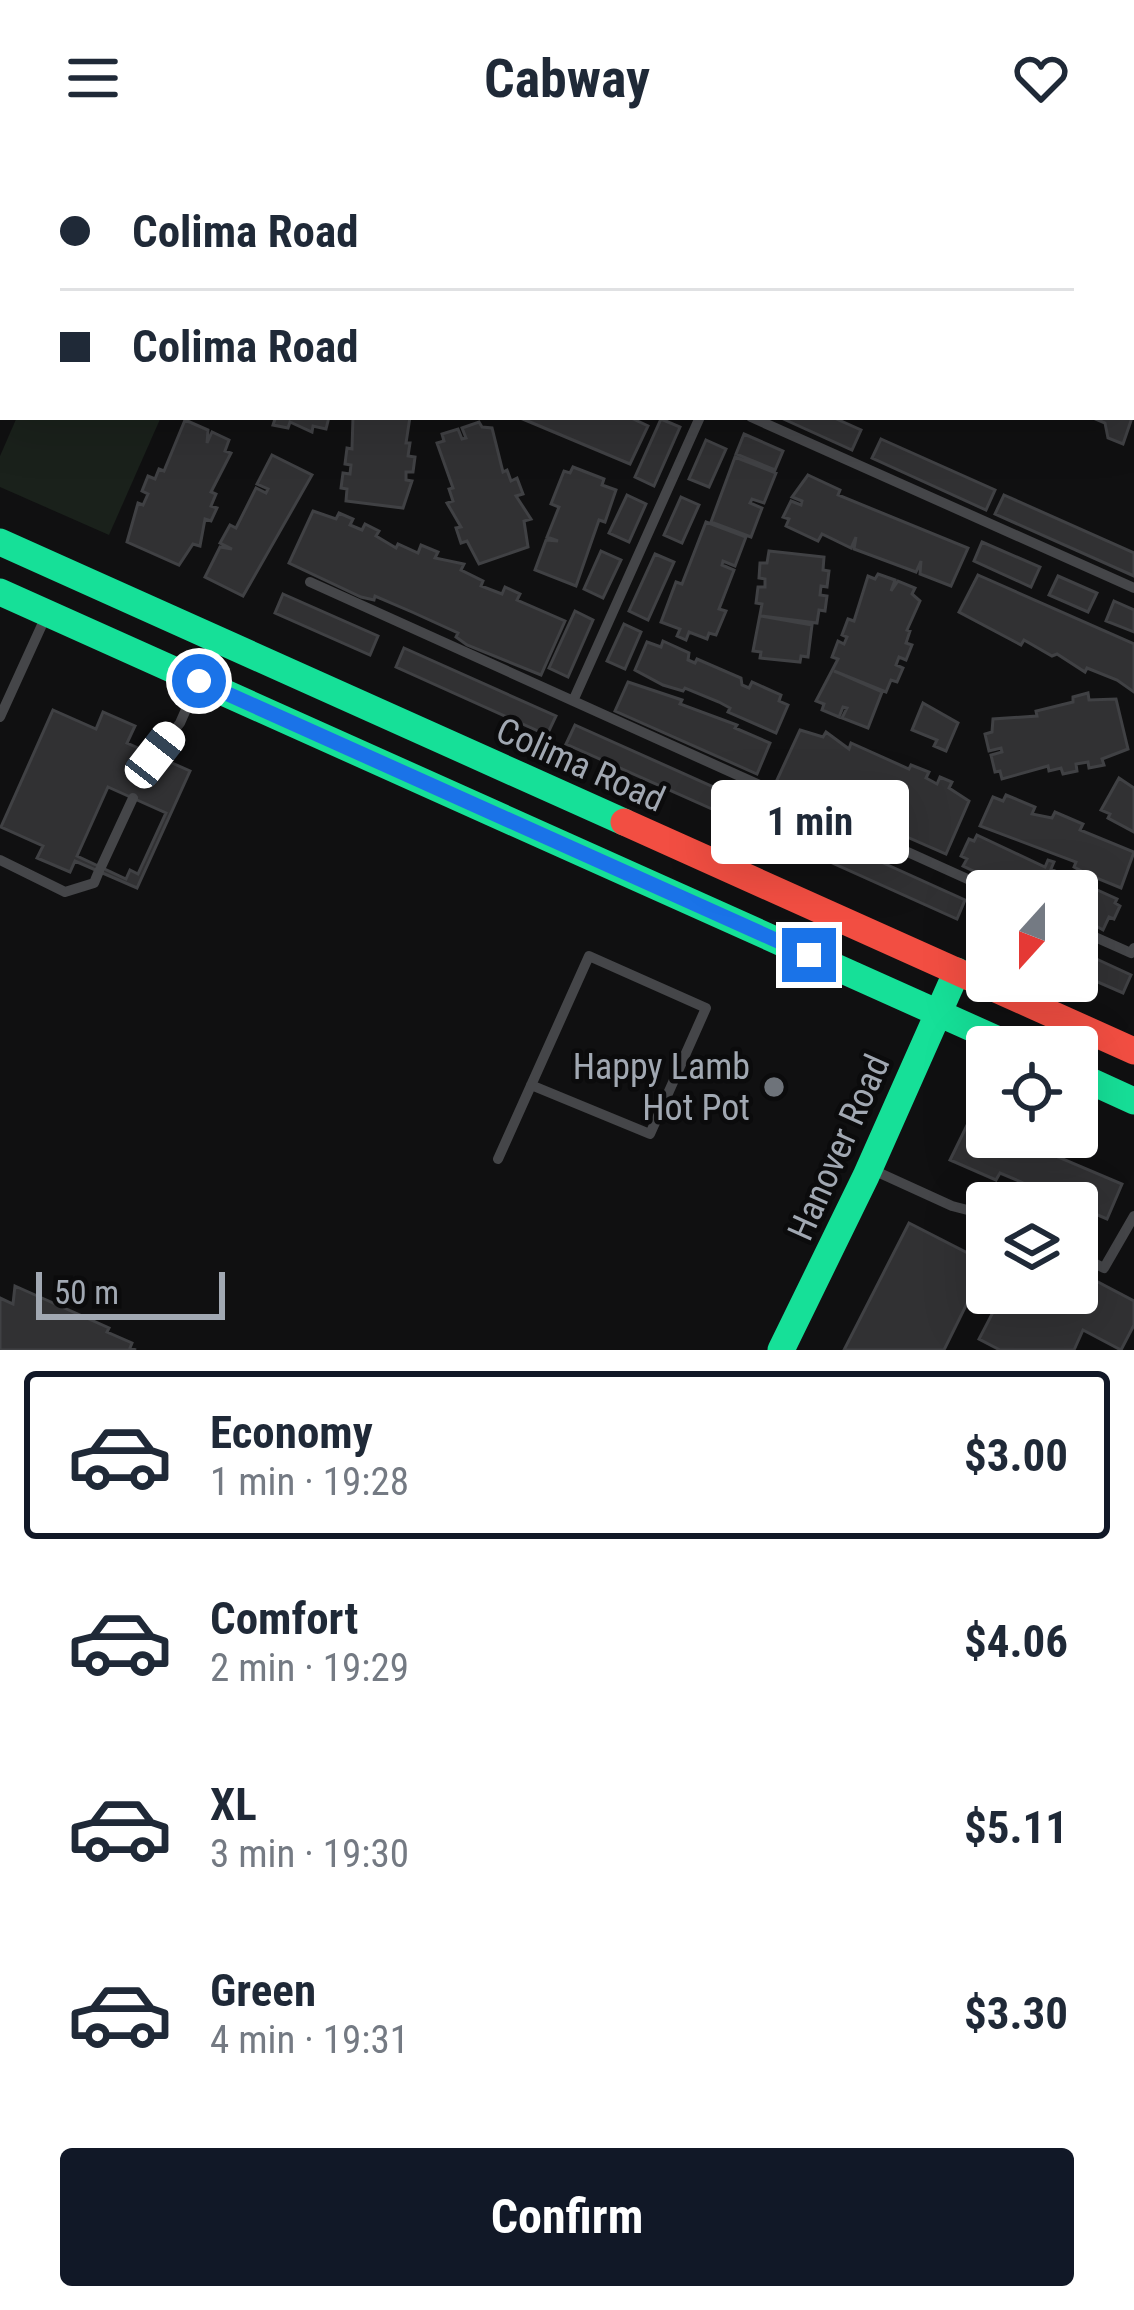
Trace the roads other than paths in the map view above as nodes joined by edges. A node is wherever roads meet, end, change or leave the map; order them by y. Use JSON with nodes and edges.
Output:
{"nodes":[{"id":1,"x":699,"y":420,"type":"edge"},
{"id":2,"x":759,"y":420,"type":"edge"},
{"id":3,"x":0,"y":542,"type":"edge"},
{"id":4,"x":310,"y":582,"type":"dead end"},
{"id":5,"x":1134,"y":588,"type":"edge"},
{"id":6,"x":0,"y":592,"type":"edge"},
{"id":7,"x":48,"y":614,"type":"junction"},
{"id":8,"x":199,"y":681,"type":"junction"},
{"id":9,"x":573,"y":700,"type":"junction"},
{"id":10,"x":0,"y":717,"type":"edge"},
{"id":11,"x":155,"y":755,"type":"dead end"},
{"id":12,"x":133,"y":798,"type":"dead end"},
{"id":13,"x":0,"y":860,"type":"edge"},
{"id":14,"x":966,"y":878,"type":"edge"},
{"id":15,"x":1098,"y":938,"type":"edge"},
{"id":16,"x":1134,"y":948,"type":"edge"},
{"id":17,"x":956,"y":971,"type":"junction"},
{"id":18,"x":938,"y":1013,"type":"junction"},
{"id":19,"x":967,"y":1026,"type":"edge"},
{"id":20,"x":1134,"y":1051,"type":"edge"},
{"id":21,"x":531,"y":1085,"type":"junction"},
{"id":22,"x":1098,"y":1085,"type":"edge"},
{"id":23,"x":1134,"y":1101,"type":"edge"},
{"id":24,"x":498,"y":1159,"type":"dead end"},
{"id":25,"x":869,"y":1168,"type":"junction"},
{"id":26,"x":966,"y":1210,"type":"edge"},
{"id":27,"x":1134,"y":1216,"type":"edge"},
{"id":28,"x":1098,"y":1265,"type":"edge"},
{"id":29,"x":781,"y":1350,"type":"edge"}],
"edges":[{"from":1,"to":9,"type":"lane"},
{"from":2,"to":5,"type":"lane"},
{"from":3,"to":17,"type":"main road","name":"Colima Road"},
{"from":4,"to":9,"type":"lane"},
{"from":6,"to":7,"type":"main road"},
{"from":7,"to":8,"type":"main road"},
{"from":7,"to":10,"type":"lane"},
{"from":8,"to":11,"type":"lane"},
{"from":8,"to":18,"type":"main road"},
{"from":9,"to":14,"type":"lane"},
{"from":12,"to":13,"type":"lane"},
{"from":15,"to":16,"type":"lane"},
{"from":17,"to":18,"type":"main road","name":"Hanover Road"},
{"from":17,"to":20,"type":"main road","name":"Colima Road"},
{"from":18,"to":19,"type":"main road"},
{"from":18,"to":25,"type":"main road","name":"Hanover Road"},
{"from":21,"to":21,"type":"lane"},
{"from":21,"to":24,"type":"lane"},
{"from":22,"to":23,"type":"main road"},
{"from":25,"to":26,"type":"lane"},
{"from":25,"to":29,"type":"main road","name":"Hanover Road"},
{"from":27,"to":28,"type":"lane"}]}
